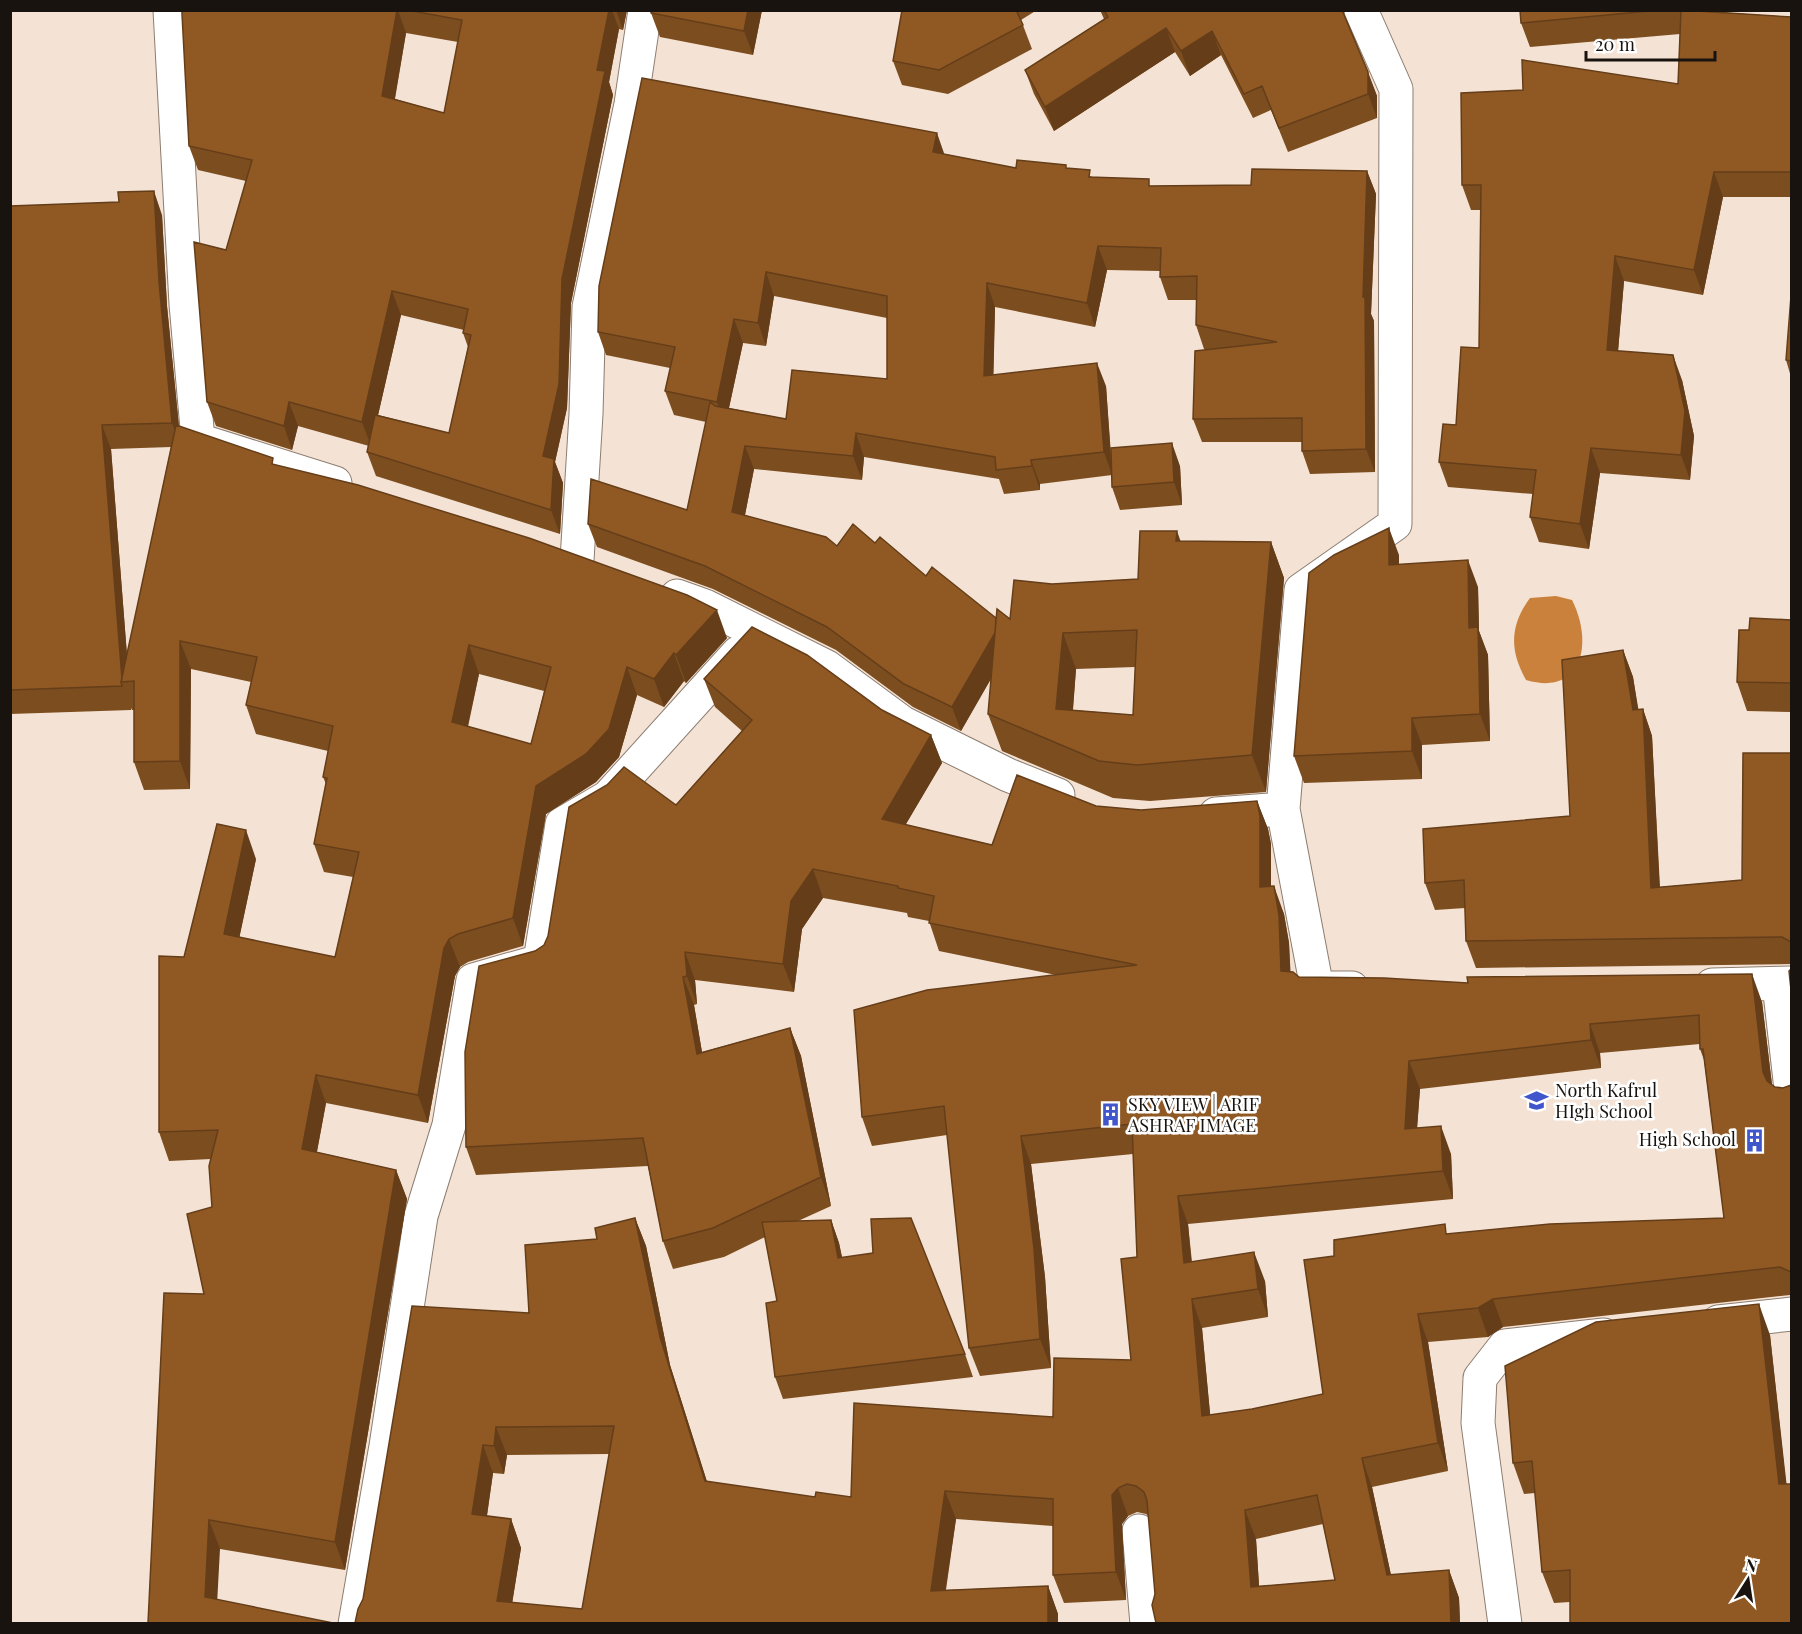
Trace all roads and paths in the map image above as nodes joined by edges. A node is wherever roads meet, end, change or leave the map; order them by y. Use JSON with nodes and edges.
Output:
{"nodes":[{"id":1,"x":170,"y":10,"type":"edge"},
{"id":2,"x":645,"y":10,"type":"edge"},
{"id":3,"x":1360,"y":10,"type":"edge"},
{"id":4,"x":368,"y":493,"type":"edge"},
{"id":5,"x":545,"y":549,"type":"edge"},
{"id":6,"x":577,"y":560,"type":"junction"},
{"id":7,"x":609,"y":572,"type":"edge"},
{"id":8,"x":652,"y":587,"type":"edge"},
{"id":9,"x":757,"y":633,"type":"junction"},
{"id":10,"x":1086,"y":807,"type":"edge"},
{"id":11,"x":1283,"y":809,"type":"junction"},
{"id":12,"x":1183,"y":817,"type":"edge"},
{"id":13,"x":1785,"y":984,"type":"edge"},
{"id":14,"x":1684,"y":985,"type":"edge"},
{"id":15,"x":1377,"y":988,"type":"edge"},
{"id":16,"x":1791,"y":1098,"type":"edge"},
{"id":17,"x":1791,"y":1314,"type":"edge"},
{"id":18,"x":1688,"y":1325,"type":"edge"},
{"id":19,"x":1631,"y":1332,"type":"edge"},
{"id":20,"x":1139,"y":1531,"type":"dead end"},
{"id":21,"x":355,"y":1623,"type":"edge"},
{"id":22,"x":1147,"y":1623,"type":"edge"},
{"id":23,"x":1505,"y":1623,"type":"edge"}],
"edges":[{"from":1,"to":4,"type":"street"},
{"from":2,"to":6,"type":"street"},
{"from":3,"to":11,"type":"street"},
{"from":5,"to":6,"type":"street"},
{"from":6,"to":7,"type":"street"},
{"from":8,"to":9,"type":"street"},
{"from":9,"to":10,"type":"street"},
{"from":9,"to":21,"type":"street"},
{"from":11,"to":12,"type":"street"},
{"from":11,"to":15,"type":"street"},
{"from":13,"to":14,"type":"street"},
{"from":13,"to":16,"type":"street"},
{"from":17,"to":18,"type":"street"},
{"from":19,"to":23,"type":"street"},
{"from":20,"to":22,"type":"street"}]}
